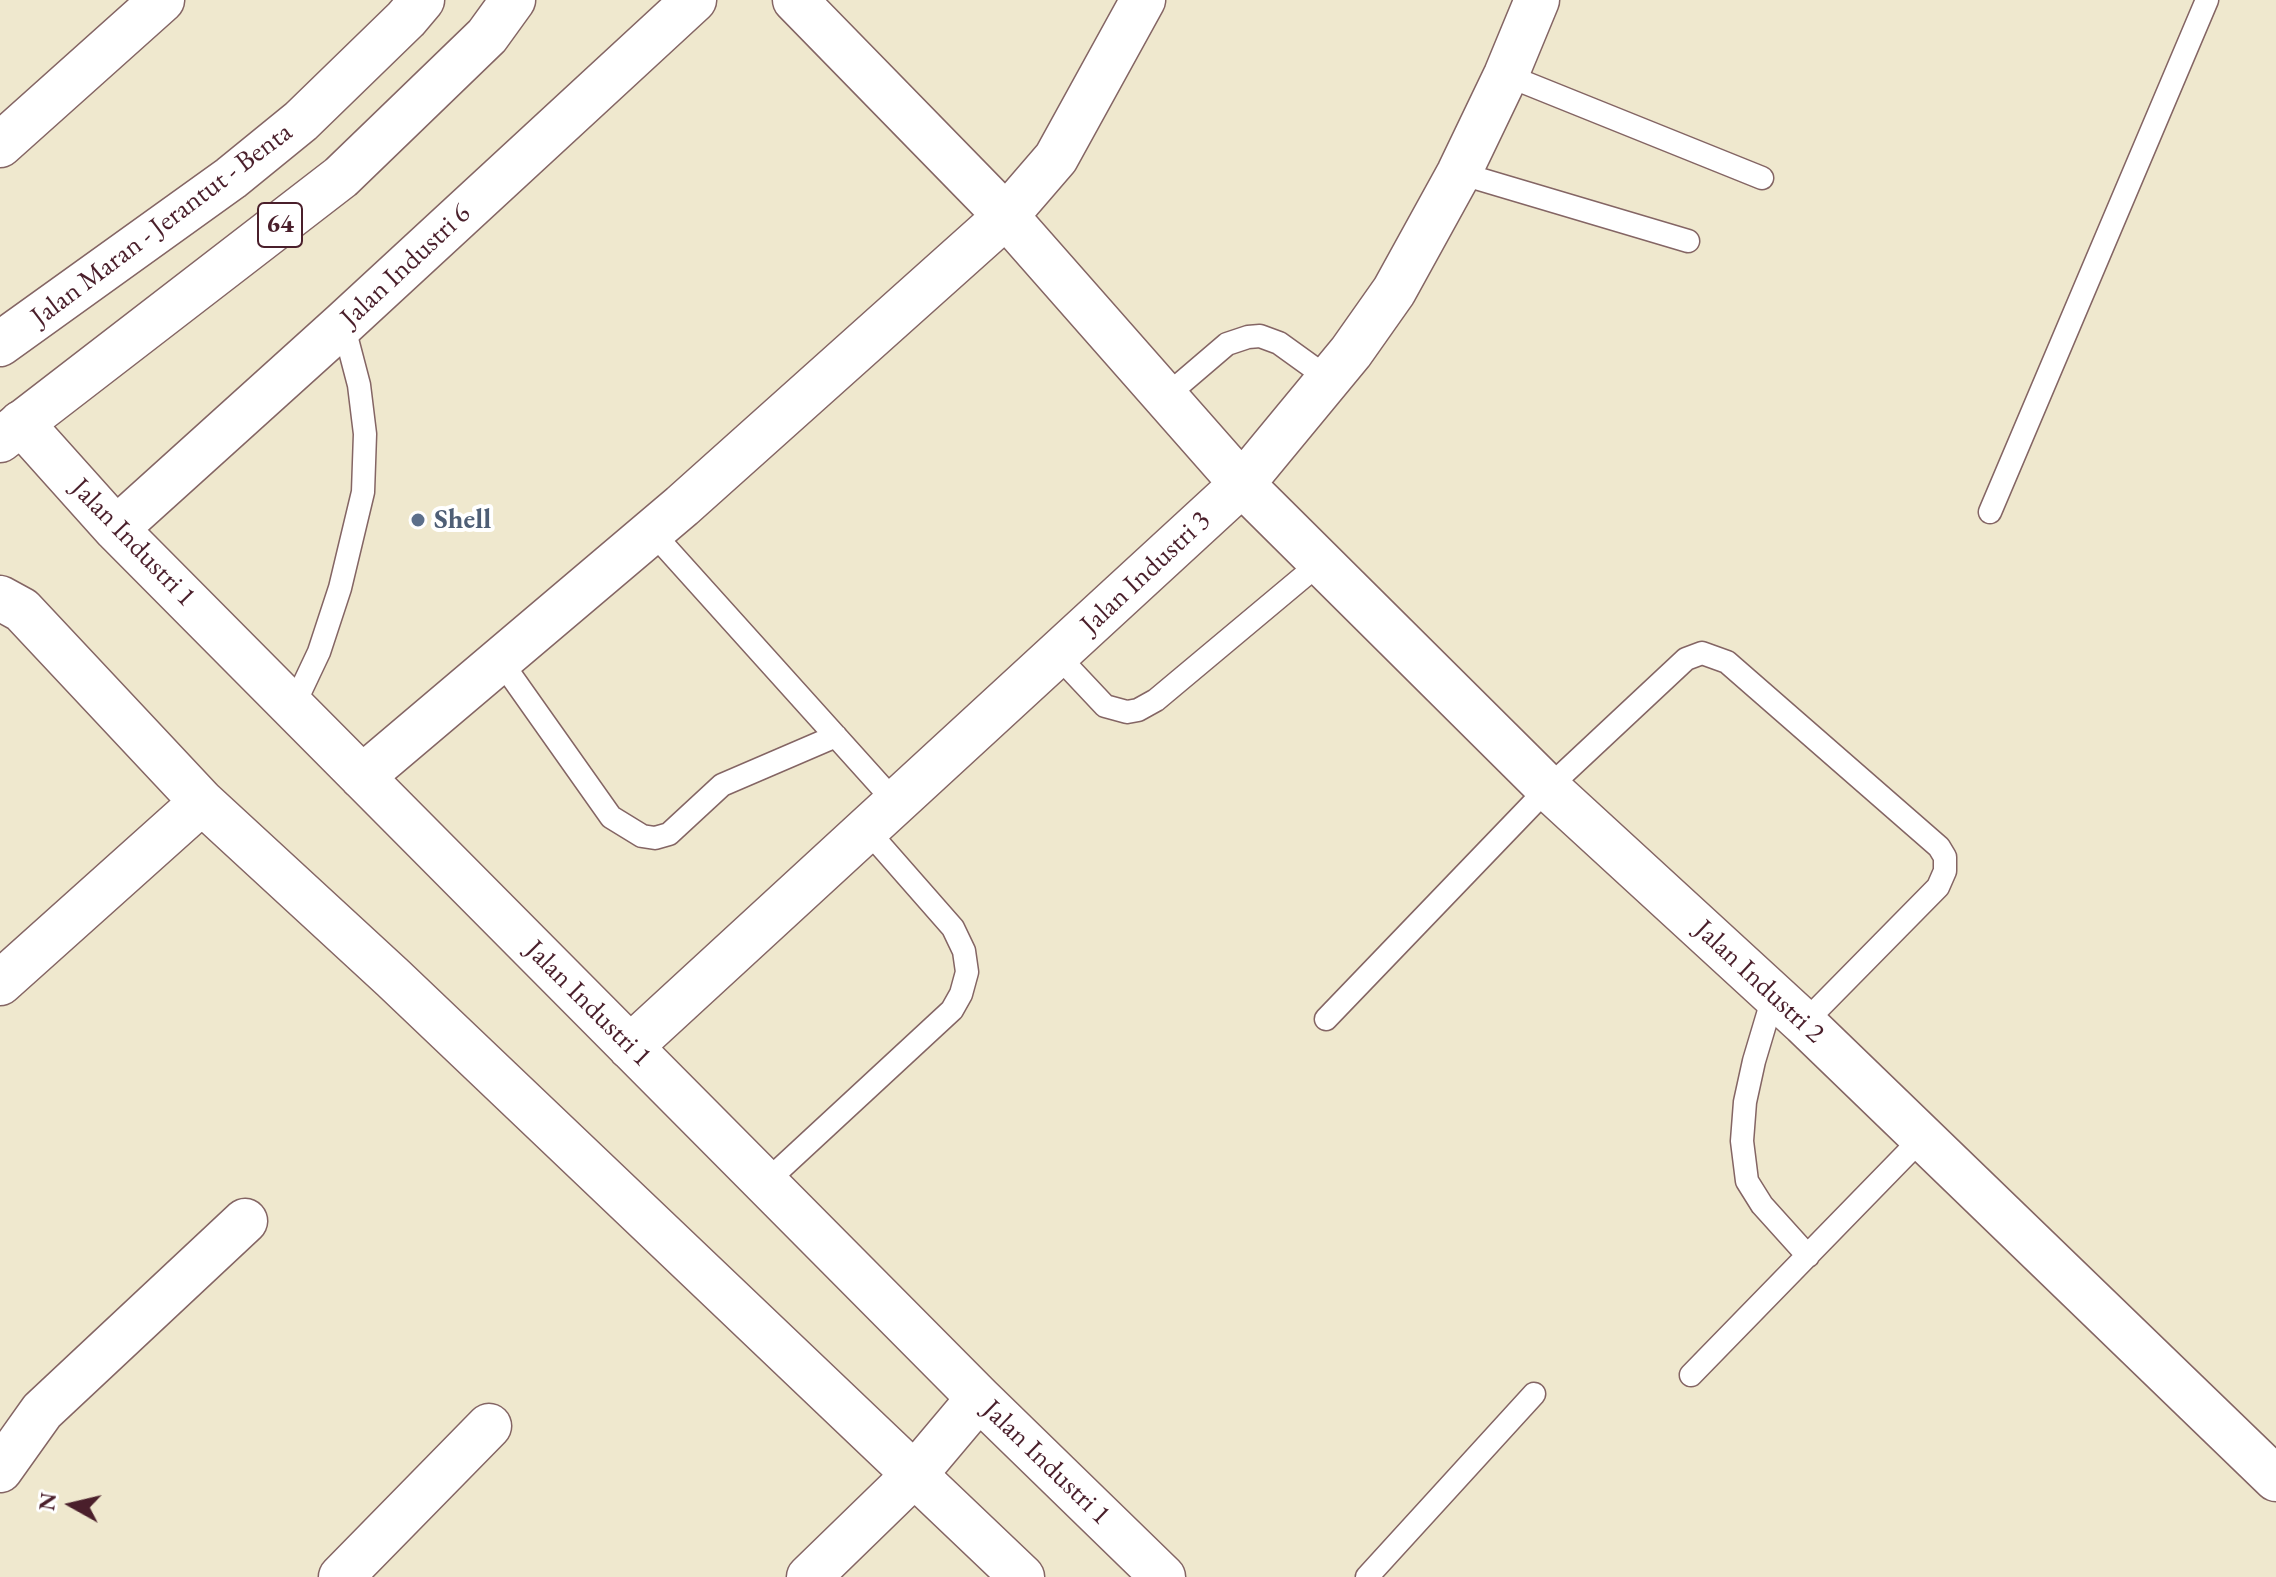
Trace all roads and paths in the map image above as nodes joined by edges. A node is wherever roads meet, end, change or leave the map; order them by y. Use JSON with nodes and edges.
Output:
{"nodes":[{"id":1,"x":162,"y":0,"type":"edge"},
{"id":2,"x":422,"y":0,"type":"edge"},
{"id":3,"x":513,"y":0,"type":"edge"},
{"id":4,"x":694,"y":0,"type":"edge"},
{"id":5,"x":795,"y":0,"type":"edge"},
{"id":6,"x":1143,"y":0,"type":"edge"},
{"id":7,"x":1537,"y":0,"type":"edge"},
{"id":8,"x":2207,"y":0,"type":"edge"},
{"id":9,"x":1506,"y":75,"type":"junction"},
{"id":10,"x":8,"y":127,"type":"edge"},
{"id":11,"x":1459,"y":173,"type":"junction"},
{"id":12,"x":1762,"y":178,"type":"dead end"},
{"id":13,"x":1006,"y":216,"type":"junction"},
{"id":14,"x":1688,"y":241,"type":"dead end"},
{"id":15,"x":343,"y":324,"type":"junction"},
{"id":16,"x":0,"y":344,"type":"edge"},
{"id":17,"x":1329,"y":379,"type":"junction"},
{"id":18,"x":1165,"y":397,"type":"junction"},
{"id":19,"x":11,"y":432,"type":"edge"},
{"id":20,"x":1242,"y":484,"type":"junction"},
{"id":21,"x":1990,"y":512,"type":"dead end"},
{"id":22,"x":116,"y":529,"type":"junction"},
{"id":23,"x":652,"y":532,"type":"junction"},
{"id":24,"x":1321,"y":562,"type":"junction"},
{"id":25,"x":0,"y":598,"type":"edge"},
{"id":26,"x":1057,"y":655,"type":"junction"},
{"id":27,"x":500,"y":660,"type":"junction"},
{"id":28,"x":293,"y":707,"type":"junction"},
{"id":29,"x":836,"y":736,"type":"junction"},
{"id":30,"x":362,"y":777,"type":"junction"},
{"id":31,"x":1548,"y":788,"type":"junction"},
{"id":32,"x":202,"y":802,"type":"junction"},
{"id":33,"x":881,"y":816,"type":"junction"},
{"id":34,"x":0,"y":983,"type":"edge"},
{"id":35,"x":1789,"y":1009,"type":"junction"},
{"id":36,"x":1326,"y":1019,"type":"dead end"},
{"id":37,"x":630,"y":1047,"type":"junction"},
{"id":38,"x":1923,"y":1137,"type":"junction"},
{"id":39,"x":765,"y":1183,"type":"junction"},
{"id":40,"x":245,"y":1221,"type":"dead end"},
{"id":41,"x":1808,"y":1256,"type":"junction"},
{"id":42,"x":1691,"y":1375,"type":"dead end"},
{"id":43,"x":1534,"y":1394,"type":"dead end"},
{"id":44,"x":979,"y":1398,"type":"junction"},
{"id":45,"x":489,"y":1426,"type":"dead end"},
{"id":46,"x":0,"y":1470,"type":"edge"},
{"id":47,"x":915,"y":1474,"type":"junction"},
{"id":48,"x":2276,"y":1479,"type":"edge"},
{"id":49,"x":341,"y":1577,"type":"edge"},
{"id":50,"x":809,"y":1577,"type":"edge"},
{"id":51,"x":1022,"y":1577,"type":"edge"},
{"id":52,"x":1163,"y":1577,"type":"edge"},
{"id":53,"x":1367,"y":1577,"type":"edge"}],
"edges":[{"from":1,"to":10,"type":"street"},
{"from":2,"to":16,"type":"street","name":"Jalan Maran - Jerantut - Benta","number":"64"},
{"from":3,"to":19,"type":"street","number":"64"},
{"from":4,"to":15,"type":"street","name":"Jalan Industri 6"},
{"from":5,"to":13,"type":"street","name":"Jalan Industri 2"},
{"from":6,"to":13,"type":"street"},
{"from":7,"to":9,"type":"street","name":"Jalan Industri 3"},
{"from":8,"to":21,"type":"lane"},
{"from":9,"to":11,"type":"street","name":"Jalan Industri 3"},
{"from":9,"to":12,"type":"lane"},
{"from":11,"to":14,"type":"lane"},
{"from":11,"to":17,"type":"street","name":"Jalan Industri 3"},
{"from":13,"to":18,"type":"street","name":"Jalan Industri 2"},
{"from":13,"to":23,"type":"street"},
{"from":15,"to":22,"type":"street","name":"Jalan Industri 6"},
{"from":15,"to":28,"type":"lane"},
{"from":17,"to":18,"type":"lane"},
{"from":17,"to":20,"type":"street","name":"Jalan Industri 3"},
{"from":18,"to":20,"type":"street","name":"Jalan Industri 2"},
{"from":19,"to":22,"type":"street","name":"Jalan Industri 1"},
{"from":20,"to":24,"type":"street","name":"Jalan Industri 2"},
{"from":20,"to":26,"type":"street","name":"Jalan Industri 3"},
{"from":22,"to":28,"type":"street","name":"Jalan Industri 1"},
{"from":23,"to":27,"type":"street"},
{"from":23,"to":29,"type":"lane"},
{"from":24,"to":26,"type":"lane"},
{"from":24,"to":31,"type":"street","name":"Jalan Industri 2"},
{"from":25,"to":32,"type":"street"},
{"from":26,"to":33,"type":"street","name":"Jalan Industri 3"},
{"from":27,"to":29,"type":"lane"},
{"from":27,"to":30,"type":"street"},
{"from":28,"to":30,"type":"street","name":"Jalan Industri 1"},
{"from":29,"to":33,"type":"lane"},
{"from":30,"to":37,"type":"street","name":"Jalan Industri 1"},
{"from":31,"to":35,"type":"street","name":"Jalan Industri 2"},
{"from":31,"to":35,"type":"lane"},
{"from":31,"to":36,"type":"lane"},
{"from":32,"to":34,"type":"street"},
{"from":32,"to":47,"type":"street"},
{"from":33,"to":37,"type":"street","name":"Jalan Industri 3"},
{"from":33,"to":39,"type":"lane"},
{"from":35,"to":38,"type":"street","name":"Jalan Industri 2"},
{"from":35,"to":41,"type":"lane"},
{"from":37,"to":39,"type":"street","name":"Jalan Industri 1"},
{"from":38,"to":41,"type":"lane"},
{"from":38,"to":48,"type":"street","name":"Jalan Industri 2"},
{"from":39,"to":44,"type":"street","name":"Jalan Industri 1"},
{"from":40,"to":46,"type":"street"},
{"from":41,"to":42,"type":"lane"},
{"from":43,"to":53,"type":"lane"},
{"from":44,"to":47,"type":"street"},
{"from":44,"to":52,"type":"street","name":"Jalan Industri 1"},
{"from":45,"to":49,"type":"street"},
{"from":47,"to":50,"type":"street"},
{"from":47,"to":51,"type":"street"}]}
